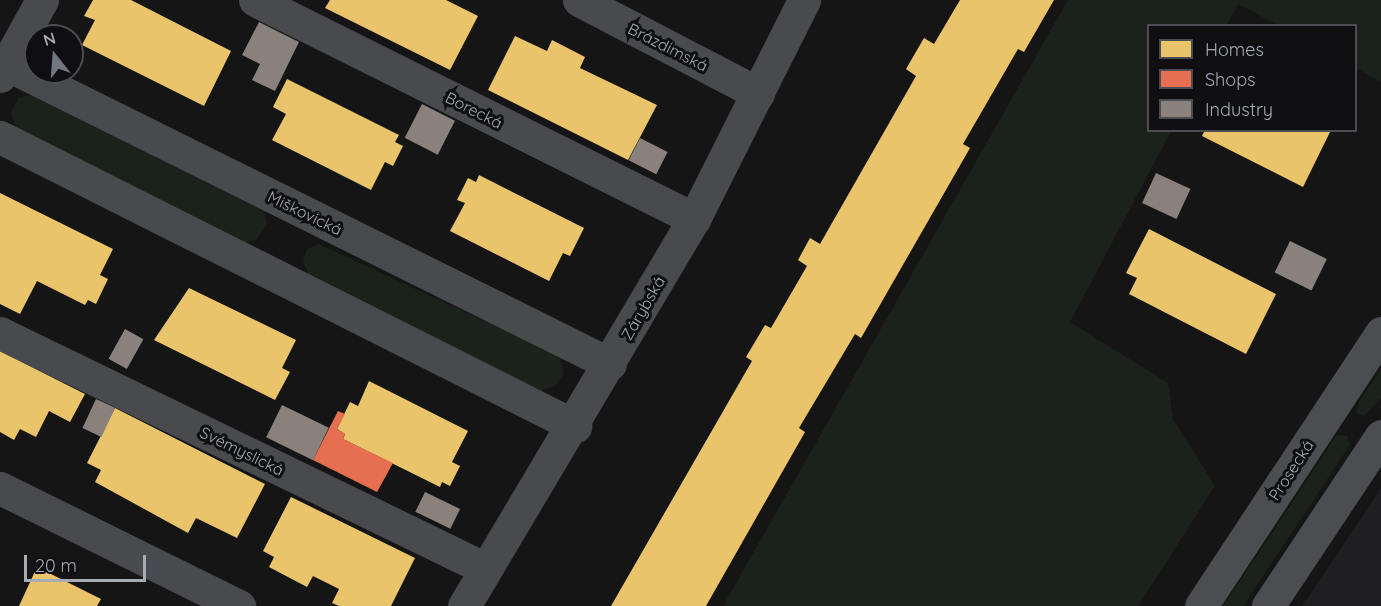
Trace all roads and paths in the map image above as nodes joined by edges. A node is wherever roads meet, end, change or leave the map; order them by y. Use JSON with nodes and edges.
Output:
{"nodes":[{"id":1,"x":42,"y":0,"type":"edge"},
{"id":2,"x":255,"y":0,"type":"edge"},
{"id":3,"x":579,"y":0,"type":"edge"},
{"id":4,"x":804,"y":0,"type":"edge"},
{"id":5,"x":2,"y":68,"type":"edge"},
{"id":6,"x":758,"y":93,"type":"junction"},
{"id":7,"x":0,"y":137,"type":"edge"},
{"id":8,"x":694,"y":219,"type":"junction"},
{"id":9,"x":0,"y":333,"type":"edge"},
{"id":10,"x":1381,"y":333,"type":"edge"},
{"id":11,"x":610,"y":364,"type":"junction"},
{"id":12,"x":575,"y":426,"type":"junction"},
{"id":13,"x":1381,"y":436,"type":"edge"},
{"id":14,"x":0,"y":488,"type":"edge"},
{"id":15,"x":484,"y":568,"type":"junction"},
{"id":16,"x":239,"y":606,"type":"edge"},
{"id":17,"x":464,"y":606,"type":"edge"},
{"id":18,"x":1201,"y":606,"type":"edge"},
{"id":19,"x":1268,"y":606,"type":"edge"}],
"edges":[{"from":1,"to":5,"type":"street"},
{"from":2,"to":8,"type":"street","name":"Borecká"},
{"from":3,"to":6,"type":"street","name":"Brázdimská"},
{"from":4,"to":6,"type":"street","name":"Zárybská"},
{"from":5,"to":11,"type":"street","name":"Miškovická"},
{"from":6,"to":8,"type":"street","name":"Zárybská"},
{"from":7,"to":12,"type":"street"},
{"from":8,"to":11,"type":"street","name":"Zárybská"},
{"from":9,"to":15,"type":"street","name":"Svémyslická"},
{"from":10,"to":18,"type":"main road","name":"Prosecká"},
{"from":11,"to":12,"type":"street","name":"Zárybská"},
{"from":12,"to":15,"type":"street","name":"Zárybská"},
{"from":13,"to":19,"type":"main road"},
{"from":14,"to":16,"type":"street"},
{"from":15,"to":17,"type":"street","name":"Zárybská"}]}
